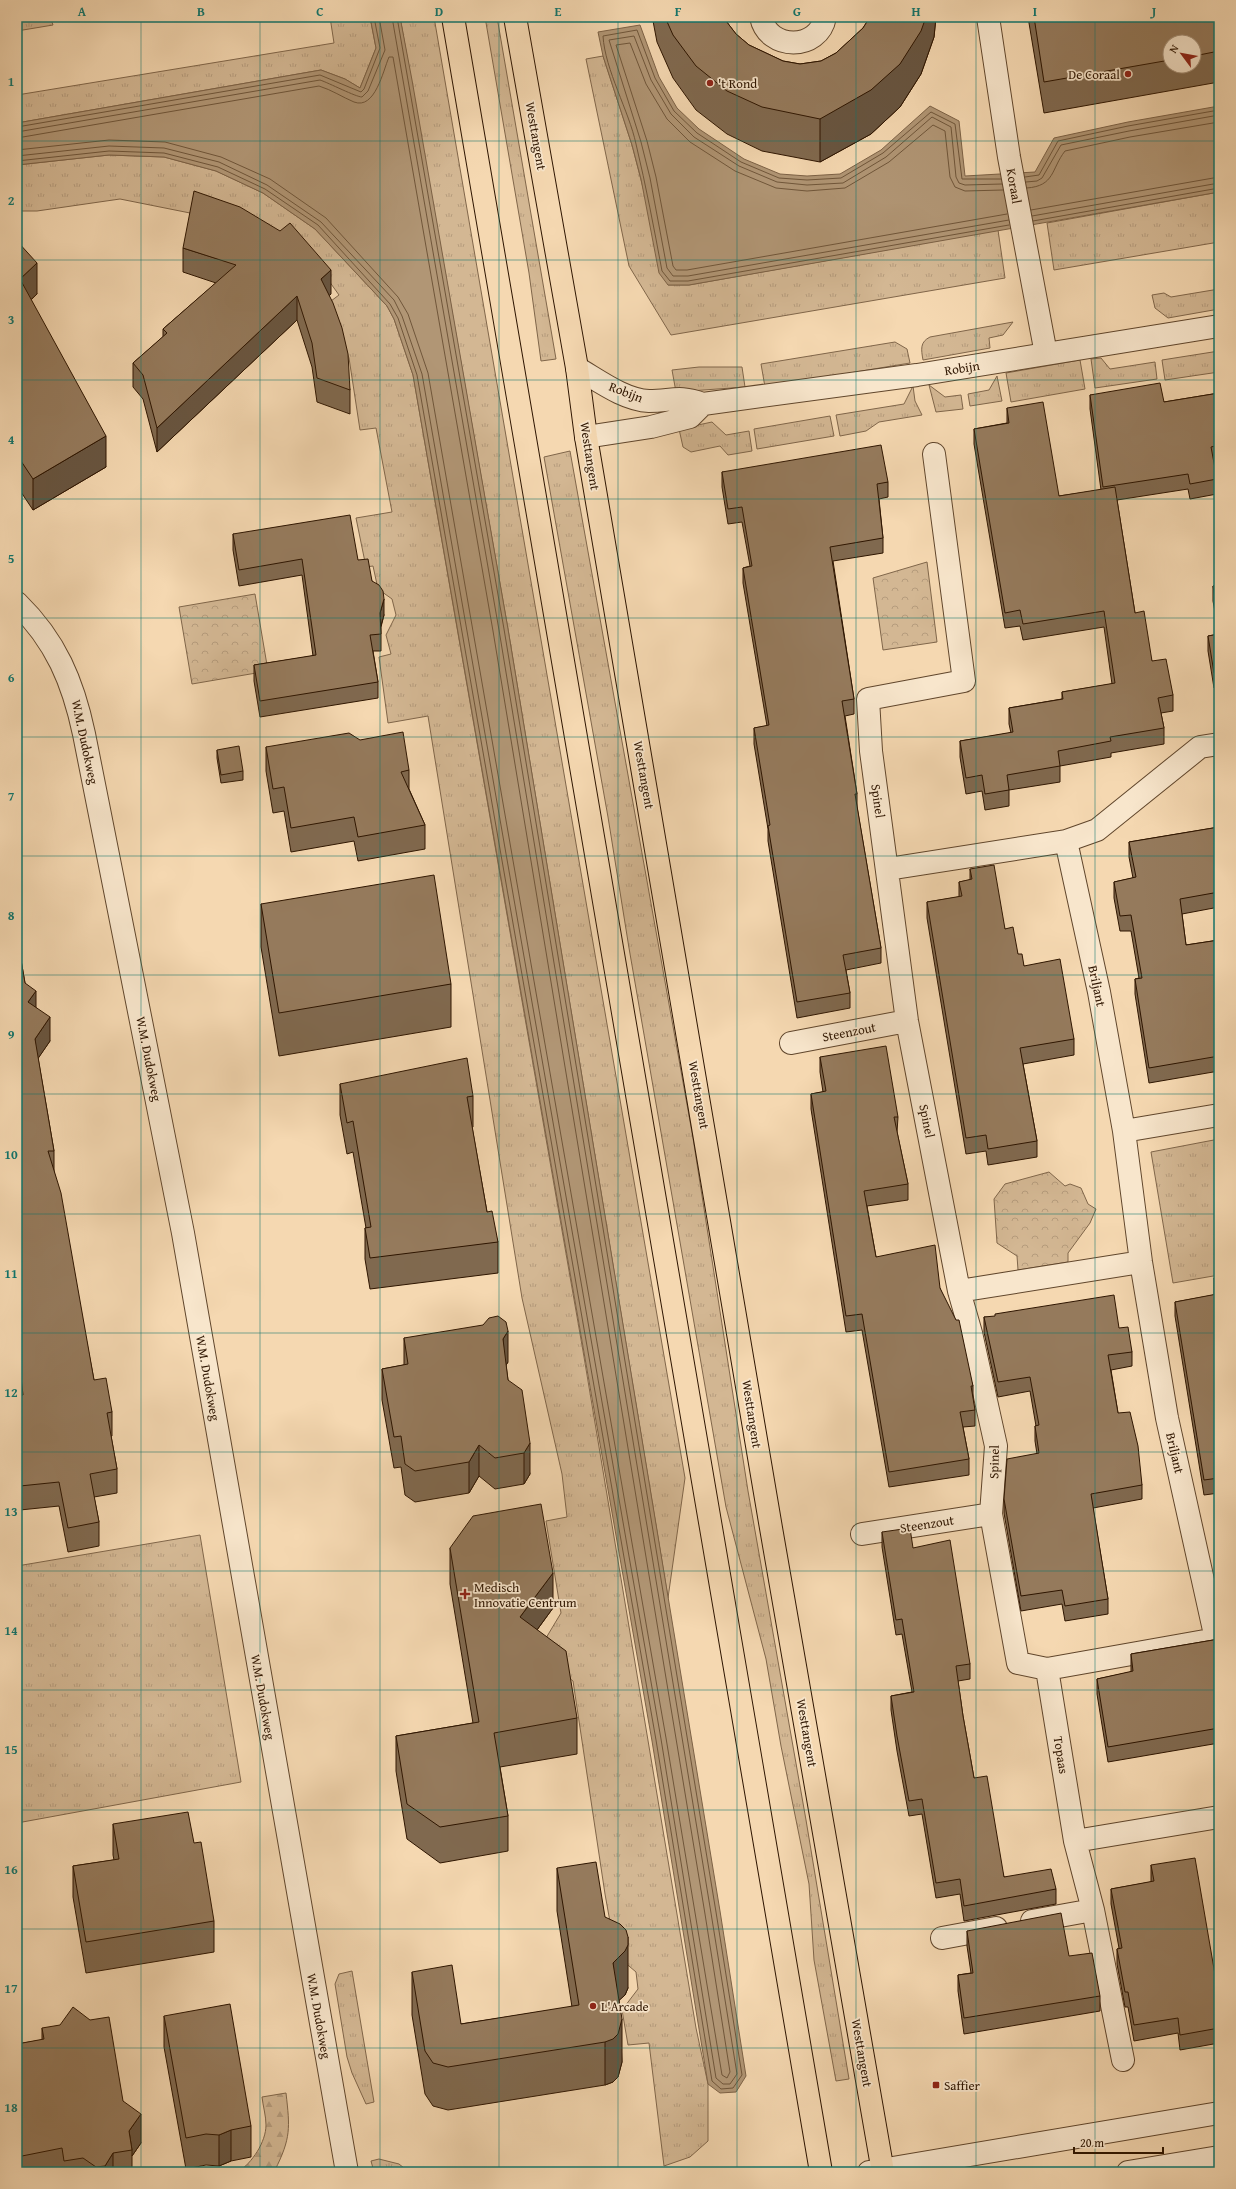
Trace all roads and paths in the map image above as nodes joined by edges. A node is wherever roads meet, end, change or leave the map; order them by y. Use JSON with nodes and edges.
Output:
{"nodes":[{"id":1,"x":453,"y":17,"type":"edge"},
{"id":2,"x":515,"y":17,"type":"edge"},
{"id":3,"x":761,"y":17,"type":"edge"},
{"id":4,"x":825,"y":17,"type":"edge"},
{"id":5,"x":988,"y":17,"type":"edge"},
{"id":6,"x":1219,"y":326,"type":"edge"},
{"id":7,"x":1046,"y":354,"type":"junction"},
{"id":8,"x":577,"y":368,"type":"junction"},
{"id":9,"x":703,"y":404,"type":"junction"},
{"id":10,"x":586,"y":437,"type":"junction"},
{"id":11,"x":934,"y":454,"type":"dead end"},
{"id":12,"x":17,"y":602,"type":"edge"},
{"id":13,"x":1219,"y":744,"type":"edge"},
{"id":14,"x":1066,"y":841,"type":"junction"},
{"id":15,"x":888,"y":869,"type":"junction"},
{"id":16,"x":907,"y":1021,"type":"junction"},
{"id":17,"x":792,"y":1043,"type":"dead end"},
{"id":18,"x":1219,"y":1115,"type":"edge"},
{"id":19,"x":1124,"y":1131,"type":"junction"},
{"id":20,"x":1141,"y":1262,"type":"junction"},
{"id":21,"x":959,"y":1291,"type":"junction"},
{"id":22,"x":991,"y":1514,"type":"junction"},
{"id":23,"x":862,"y":1534,"type":"dead end"},
{"id":24,"x":1218,"y":1640,"type":"edge"},
{"id":25,"x":1047,"y":1669,"type":"junction"},
{"id":26,"x":1219,"y":1817,"type":"edge"},
{"id":27,"x":1075,"y":1841,"type":"junction"},
{"id":28,"x":1094,"y":1910,"type":"junction"},
{"id":29,"x":942,"y":1938,"type":"dead end"},
{"id":30,"x":1123,"y":2060,"type":"dead end"},
{"id":31,"x":1219,"y":2113,"type":"edge"},
{"id":32,"x":1219,"y":2157,"type":"edge"},
{"id":33,"x":878,"y":2171,"type":"edge"},
{"id":34,"x":347,"y":2172,"type":"edge"},
{"id":35,"x":821,"y":2172,"type":"edge"},
{"id":36,"x":1128,"y":2172,"type":"edge"}],
"edges":[{"from":1,"to":35,"type":"main road"},
{"from":2,"to":8,"type":"main road","name":"Westtangent"},
{"from":3,"to":4,"type":"street"},
{"from":5,"to":7,"type":"street","name":"Koraal"},
{"from":6,"to":7,"type":"street","name":"Robijn"},
{"from":7,"to":9,"type":"street","name":"Robijn"},
{"from":8,"to":9,"type":"street","name":"Robijn"},
{"from":8,"to":10,"type":"main road","name":"Westtangent"},
{"from":9,"to":10,"type":"street"},
{"from":10,"to":33,"type":"main road","name":"Westtangent"},
{"from":11,"to":15,"type":"street","name":"Spinel"},
{"from":12,"to":34,"type":"street","name":"W.M. Dudokweg"},
{"from":13,"to":14,"type":"street"},
{"from":14,"to":15,"type":"street"},
{"from":14,"to":19,"type":"street","name":"Briljant"},
{"from":15,"to":16,"type":"street","name":"Spinel"},
{"from":16,"to":17,"type":"street","name":"Steenzout"},
{"from":16,"to":21,"type":"street","name":"Spinel"},
{"from":18,"to":19,"type":"street"},
{"from":19,"to":20,"type":"street","name":"Briljant"},
{"from":20,"to":21,"type":"street"},
{"from":20,"to":24,"type":"street","name":"Briljant"},
{"from":21,"to":22,"type":"street","name":"Spinel"},
{"from":22,"to":23,"type":"street","name":"Steenzout"},
{"from":22,"to":25,"type":"street","name":"Spinel"},
{"from":24,"to":25,"type":"street","name":"Spinel"},
{"from":25,"to":27,"type":"street","name":"Topaas"},
{"from":26,"to":27,"type":"street"},
{"from":27,"to":28,"type":"street","name":"Topaas"},
{"from":28,"to":29,"type":"street"},
{"from":28,"to":30,"type":"street","name":"Topaas"},
{"from":31,"to":33,"type":"street"},
{"from":32,"to":36,"type":"street"}]}
